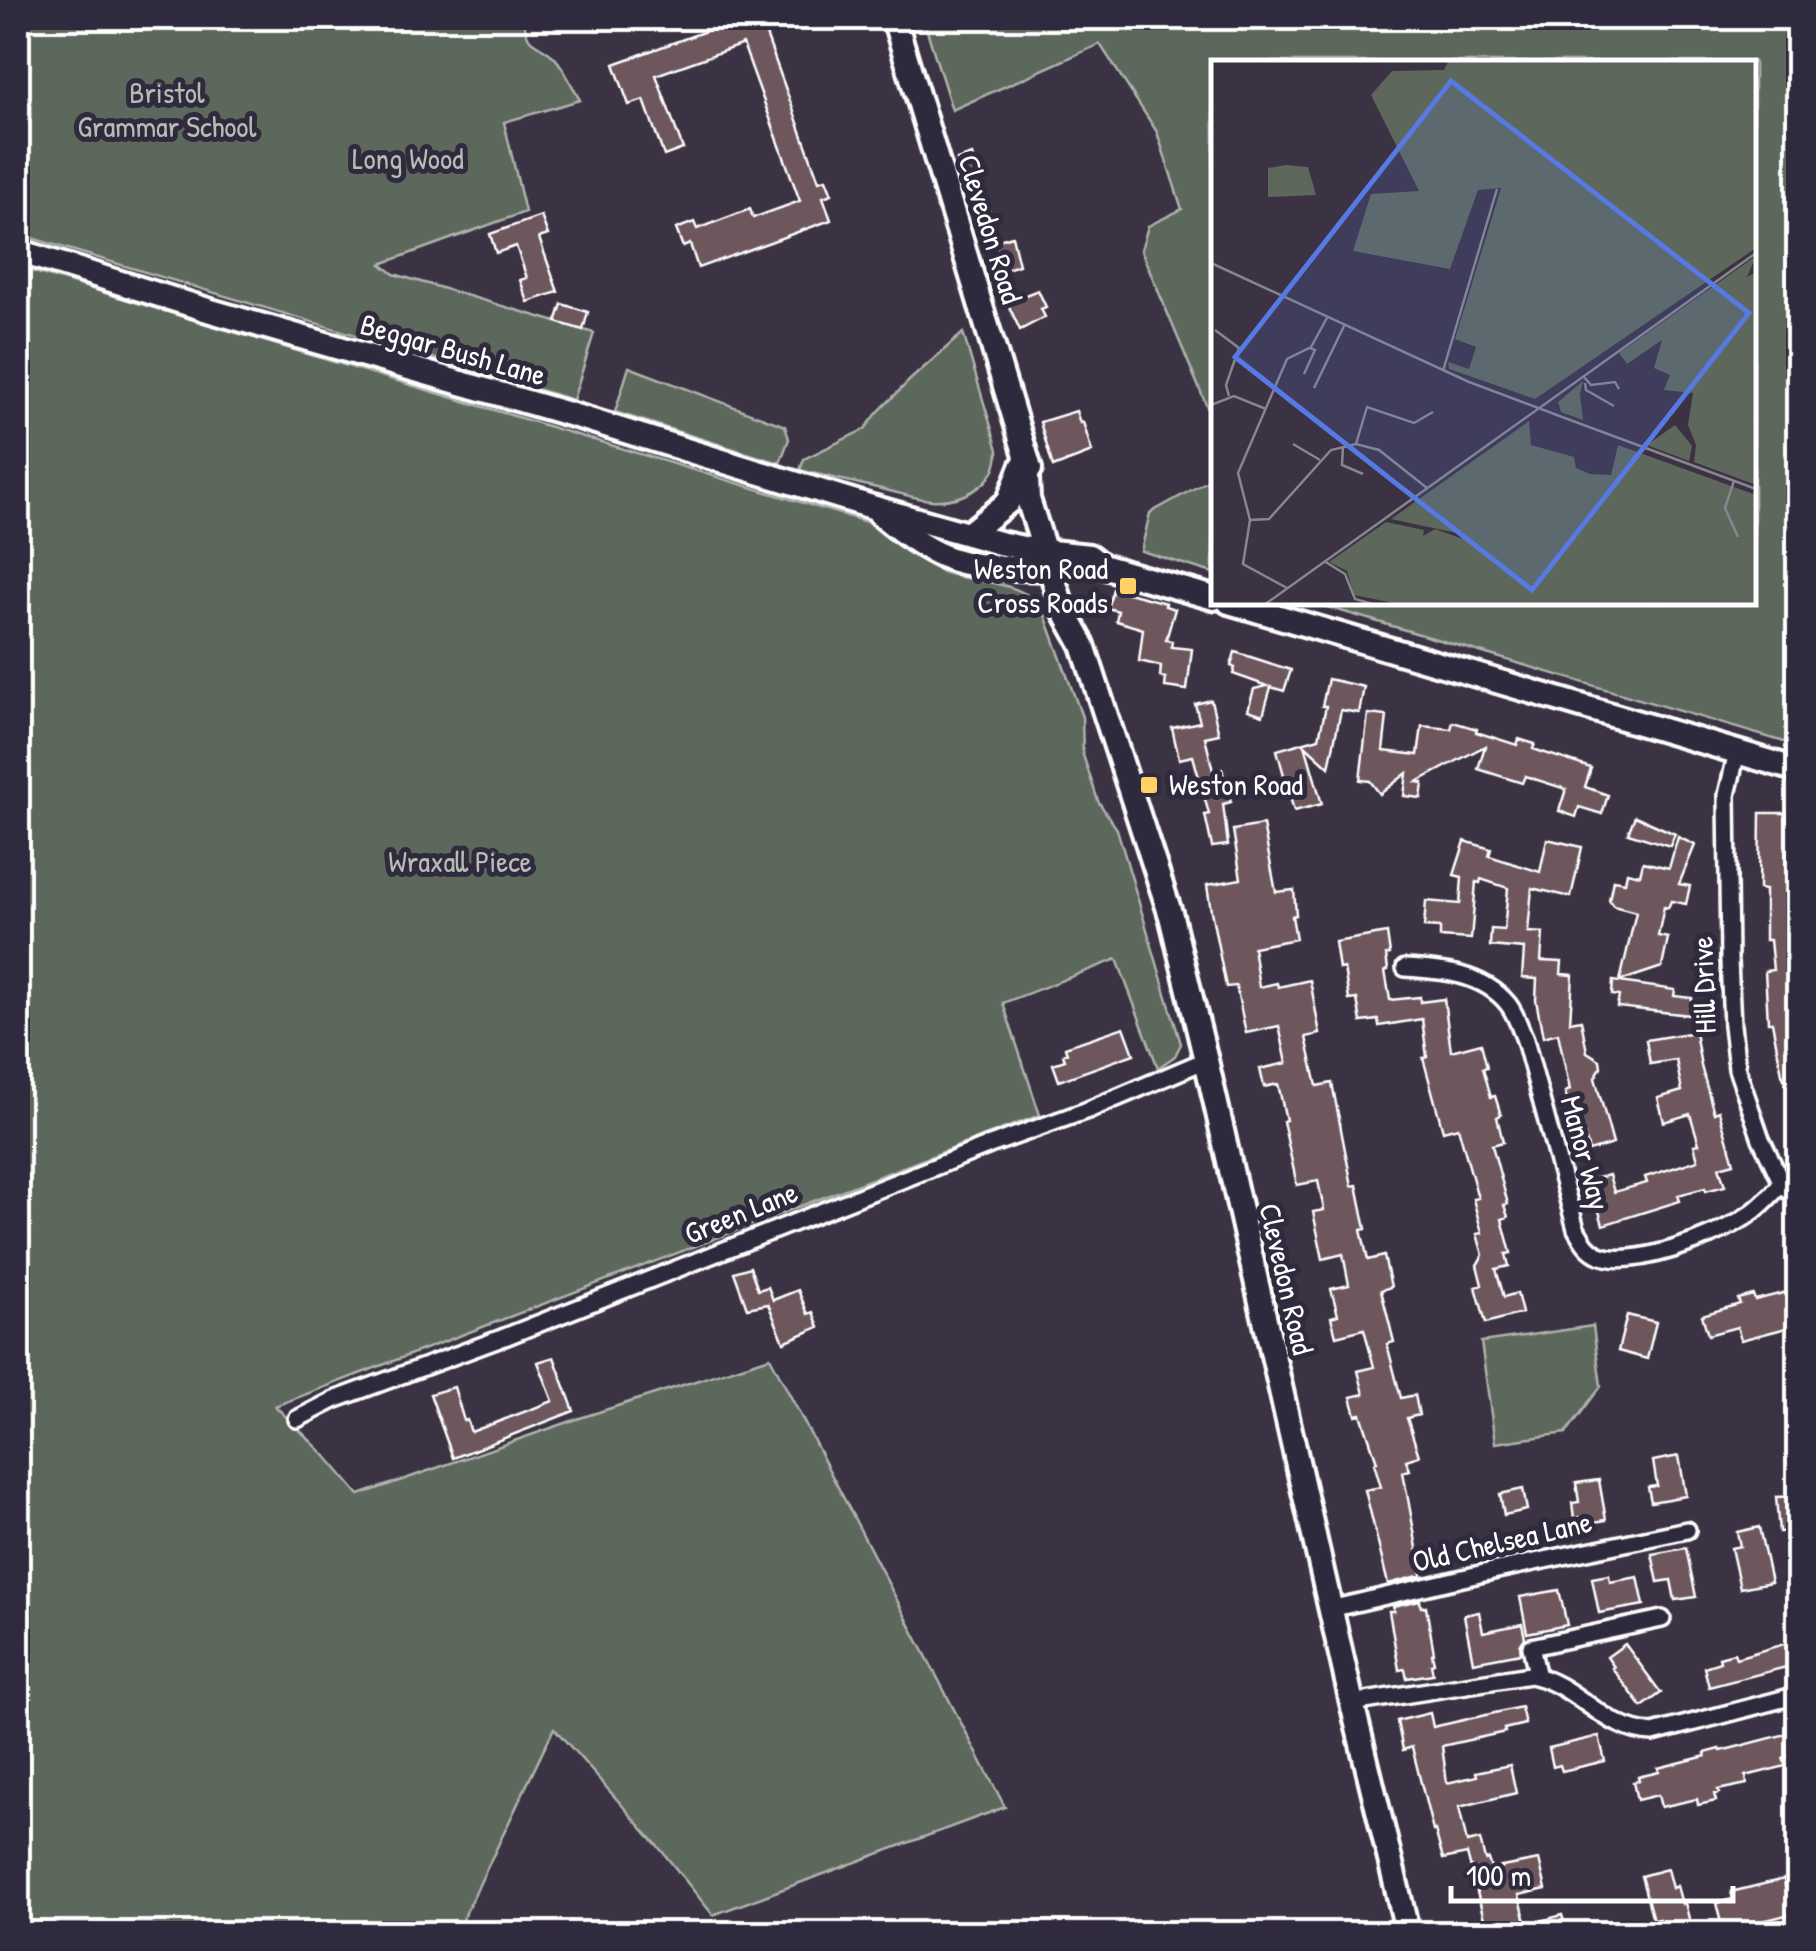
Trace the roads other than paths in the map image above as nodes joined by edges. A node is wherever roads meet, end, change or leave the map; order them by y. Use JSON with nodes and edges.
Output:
{"nodes":[{"id":1,"x":894,"y":18,"type":"edge"},
{"id":2,"x":18,"y":251,"type":"edge"},
{"id":3,"x":1026,"y":458,"type":"junction"},
{"id":4,"x":872,"y":507,"type":"junction"},
{"id":5,"x":968,"y":534,"type":"junction"},
{"id":6,"x":1056,"y":561,"type":"junction"},
{"id":7,"x":1211,"y":597,"type":"edge"},
{"id":8,"x":1239,"y":605,"type":"edge"},
{"id":9,"x":1737,"y":752,"type":"junction"},
{"id":10,"x":1798,"y":770,"type":"edge"},
{"id":11,"x":1405,"y":968,"type":"dead end"},
{"id":12,"x":1206,"y":1060,"type":"junction"},
{"id":13,"x":1782,"y":1183,"type":"junction"},
{"id":14,"x":1798,"y":1202,"type":"edge"},
{"id":15,"x":297,"y":1419,"type":"dead end"},
{"id":16,"x":1686,"y":1530,"type":"dead end"},
{"id":17,"x":1330,"y":1610,"type":"junction"},
{"id":18,"x":1662,"y":1619,"type":"dead end"},
{"id":19,"x":1538,"y":1676,"type":"junction"},
{"id":20,"x":1798,"y":1696,"type":"edge"},
{"id":21,"x":1352,"y":1703,"type":"junction"},
{"id":22,"x":1408,"y":1934,"type":"edge"}],
"edges":[{"from":1,"to":3,"type":"main road","name":"Clevedon Road"},
{"from":2,"to":4,"type":"main road","name":"Beggar Bush Lane"},
{"from":3,"to":5,"type":"main road"},
{"from":3,"to":6,"type":"main road","name":"Clevedon Road"},
{"from":4,"to":5,"type":"main road","name":"Beggar Bush Lane"},
{"from":4,"to":6,"type":"main road","name":"Beggar Bush Lane"},
{"from":5,"to":6,"type":"main road","name":"Beggar Bush Lane"},
{"from":6,"to":7,"type":"main road"},
{"from":6,"to":12,"type":"main road","name":"Clevedon Road"},
{"from":8,"to":9,"type":"main road"},
{"from":9,"to":10,"type":"main road"},
{"from":9,"to":13,"type":"street","name":"Hill Drive"},
{"from":11,"to":13,"type":"street","name":"Manor Way"},
{"from":12,"to":15,"type":"street","name":"Green Lane"},
{"from":12,"to":17,"type":"main road","name":"Clevedon Road"},
{"from":13,"to":14,"type":"street","name":"Hill Drive"},
{"from":16,"to":17,"type":"street","name":"Old Chelsea Lane"},
{"from":17,"to":21,"type":"main road","name":"Clevedon Road"},
{"from":18,"to":19,"type":"street"},
{"from":19,"to":20,"type":"street"},
{"from":19,"to":21,"type":"street"},
{"from":21,"to":22,"type":"main road","name":"Clevedon Road"}]}
